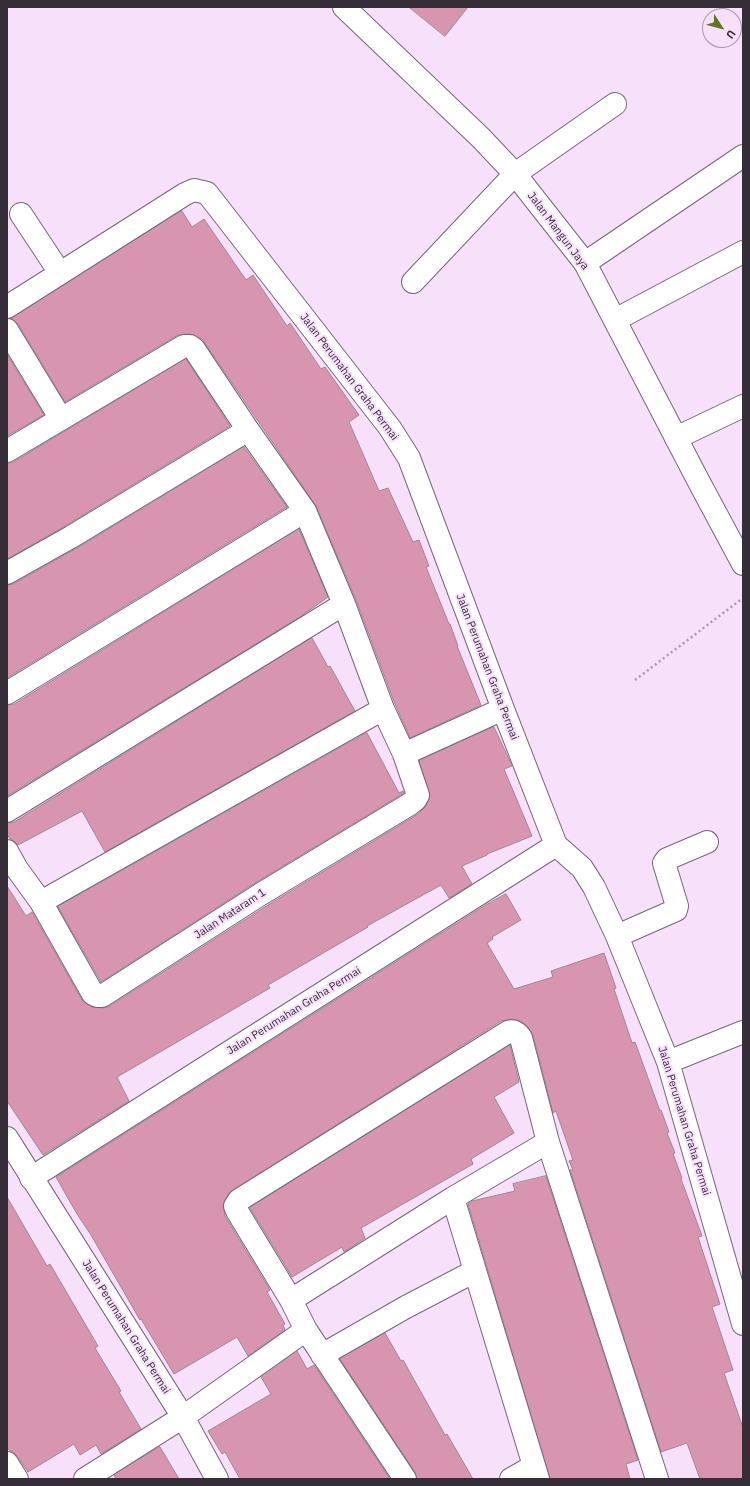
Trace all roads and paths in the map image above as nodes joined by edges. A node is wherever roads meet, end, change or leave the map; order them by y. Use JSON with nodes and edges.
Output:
{"nodes":[{"id":1,"x":344,"y":7,"type":"edge"},
{"id":2,"x":614,"y":104,"type":"dead end"},
{"id":3,"x":743,"y":156,"type":"edge"},
{"id":4,"x":515,"y":174,"type":"junction"},
{"id":5,"x":21,"y":214,"type":"dead end"},
{"id":6,"x":743,"y":252,"type":"edge"},
{"id":7,"x":585,"y":263,"type":"junction"},
{"id":8,"x":60,"y":273,"type":"junction"},
{"id":9,"x":413,"y":282,"type":"dead end"},
{"id":10,"x":7,"y":307,"type":"edge"},
{"id":11,"x":615,"y":320,"type":"junction"},
{"id":12,"x":7,"y":330,"type":"edge"},
{"id":13,"x":743,"y":406,"type":"edge"},
{"id":14,"x":61,"y":419,"type":"junction"},
{"id":15,"x":248,"y":430,"type":"junction"},
{"id":16,"x":676,"y":438,"type":"junction"},
{"id":17,"x":7,"y":451,"type":"edge"},
{"id":18,"x":305,"y":511,"type":"junction"},
{"id":19,"x":743,"y":564,"type":"edge"},
{"id":20,"x":7,"y":573,"type":"edge"},
{"id":21,"x":743,"y":598,"type":"edge"},
{"id":22,"x":344,"y":604,"type":"junction"},
{"id":23,"x":635,"y":680,"type":"dead end"},
{"id":24,"x":7,"y":693,"type":"edge"},
{"id":25,"x":383,"y":709,"type":"junction"},
{"id":26,"x":503,"y":710,"type":"junction"},
{"id":27,"x":404,"y":754,"type":"junction"},
{"id":28,"x":7,"y":810,"type":"edge"},
{"id":29,"x":706,"y":842,"type":"dead end"},
{"id":30,"x":556,"y":845,"type":"junction"},
{"id":31,"x":10,"y":865,"type":"edge"},
{"id":32,"x":41,"y":902,"type":"junction"},
{"id":33,"x":617,"y":936,"type":"junction"},
{"id":34,"x":743,"y":1032,"type":"edge"},
{"id":35,"x":668,"y":1062,"type":"junction"},
{"id":36,"x":7,"y":1138,"type":"edge"},
{"id":37,"x":548,"y":1142,"type":"junction"},
{"id":38,"x":32,"y":1178,"type":"junction"},
{"id":39,"x":453,"y":1198,"type":"junction"},
{"id":40,"x":475,"y":1271,"type":"junction"},
{"id":41,"x":291,"y":1300,"type":"junction"},
{"id":42,"x":743,"y":1324,"type":"edge"},
{"id":43,"x":306,"y":1330,"type":"junction"},
{"id":44,"x":322,"y":1355,"type":"junction"},
{"id":45,"x":183,"y":1417,"type":"junction"},
{"id":46,"x":7,"y":1463,"type":"edge"},
{"id":47,"x":536,"y":1473,"type":"edge"},
{"id":48,"x":17,"y":1479,"type":"edge"},
{"id":49,"x":85,"y":1479,"type":"edge"},
{"id":50,"x":217,"y":1479,"type":"edge"},
{"id":51,"x":405,"y":1479,"type":"edge"},
{"id":52,"x":511,"y":1479,"type":"edge"},
{"id":53,"x":657,"y":1479,"type":"edge"}],
"edges":[{"from":1,"to":4,"type":"street","name":"Jalan Mangun Jaya"},
{"from":2,"to":4,"type":"street"},
{"from":3,"to":7,"type":"street"},
{"from":4,"to":7,"type":"street","name":"Jalan Mangun Jaya"},
{"from":4,"to":9,"type":"street"},
{"from":5,"to":8,"type":"street"},
{"from":6,"to":11,"type":"street"},
{"from":7,"to":11,"type":"street","name":"Jalan Mangun Jaya"},
{"from":8,"to":10,"type":"street","name":"Jalan Perumahan Graha Permai"},
{"from":8,"to":26,"type":"street","name":"Jalan Perumahan Graha Permai"},
{"from":11,"to":16,"type":"street","name":"Jalan Mangun Jaya"},
{"from":12,"to":14,"type":"street"},
{"from":13,"to":16,"type":"street"},
{"from":14,"to":15,"type":"street","name":"Jalan Mataram 1"},
{"from":14,"to":17,"type":"street"},
{"from":15,"to":18,"type":"street","name":"Jalan Mataram 1"},
{"from":15,"to":20,"type":"street"},
{"from":16,"to":19,"type":"street","name":"Jalan Mangun Jaya"},
{"from":18,"to":22,"type":"street","name":"Jalan Mataram 1"},
{"from":18,"to":24,"type":"street"},
{"from":21,"to":23,"type":"path"},
{"from":22,"to":25,"type":"street","name":"Jalan Mataram 1"},
{"from":22,"to":28,"type":"street"},
{"from":25,"to":27,"type":"street","name":"Jalan Mataram 1"},
{"from":25,"to":32,"type":"street"},
{"from":26,"to":27,"type":"street"},
{"from":26,"to":30,"type":"street","name":"Jalan Perumahan Graha Permai"},
{"from":27,"to":32,"type":"street","name":"Jalan Mataram 1"},
{"from":29,"to":33,"type":"street"},
{"from":30,"to":33,"type":"street","name":"Jalan Perumahan Graha Permai"},
{"from":30,"to":38,"type":"street","name":"Jalan Perumahan Graha Permai"},
{"from":31,"to":32,"type":"street","name":"Jalan Mataram 1"},
{"from":33,"to":35,"type":"street","name":"Jalan Perumahan Graha Permai"},
{"from":34,"to":35,"type":"street"},
{"from":35,"to":42,"type":"street","name":"Jalan Perumahan Graha Permai"},
{"from":36,"to":38,"type":"street","name":"Jalan Perumahan Graha Permai"},
{"from":37,"to":39,"type":"street"},
{"from":37,"to":41,"type":"street"},
{"from":37,"to":53,"type":"street"},
{"from":38,"to":45,"type":"street","name":"Jalan Perumahan Graha Permai"},
{"from":39,"to":40,"type":"street"},
{"from":39,"to":41,"type":"street"},
{"from":40,"to":44,"type":"street"},
{"from":40,"to":47,"type":"street"},
{"from":41,"to":43,"type":"street"},
{"from":43,"to":44,"type":"street"},
{"from":43,"to":45,"type":"street"},
{"from":44,"to":51,"type":"street"},
{"from":45,"to":49,"type":"street"},
{"from":45,"to":50,"type":"street","name":"Jalan Perumahan Graha Permai"},
{"from":46,"to":48,"type":"street"},
{"from":47,"to":52,"type":"street"}]}
